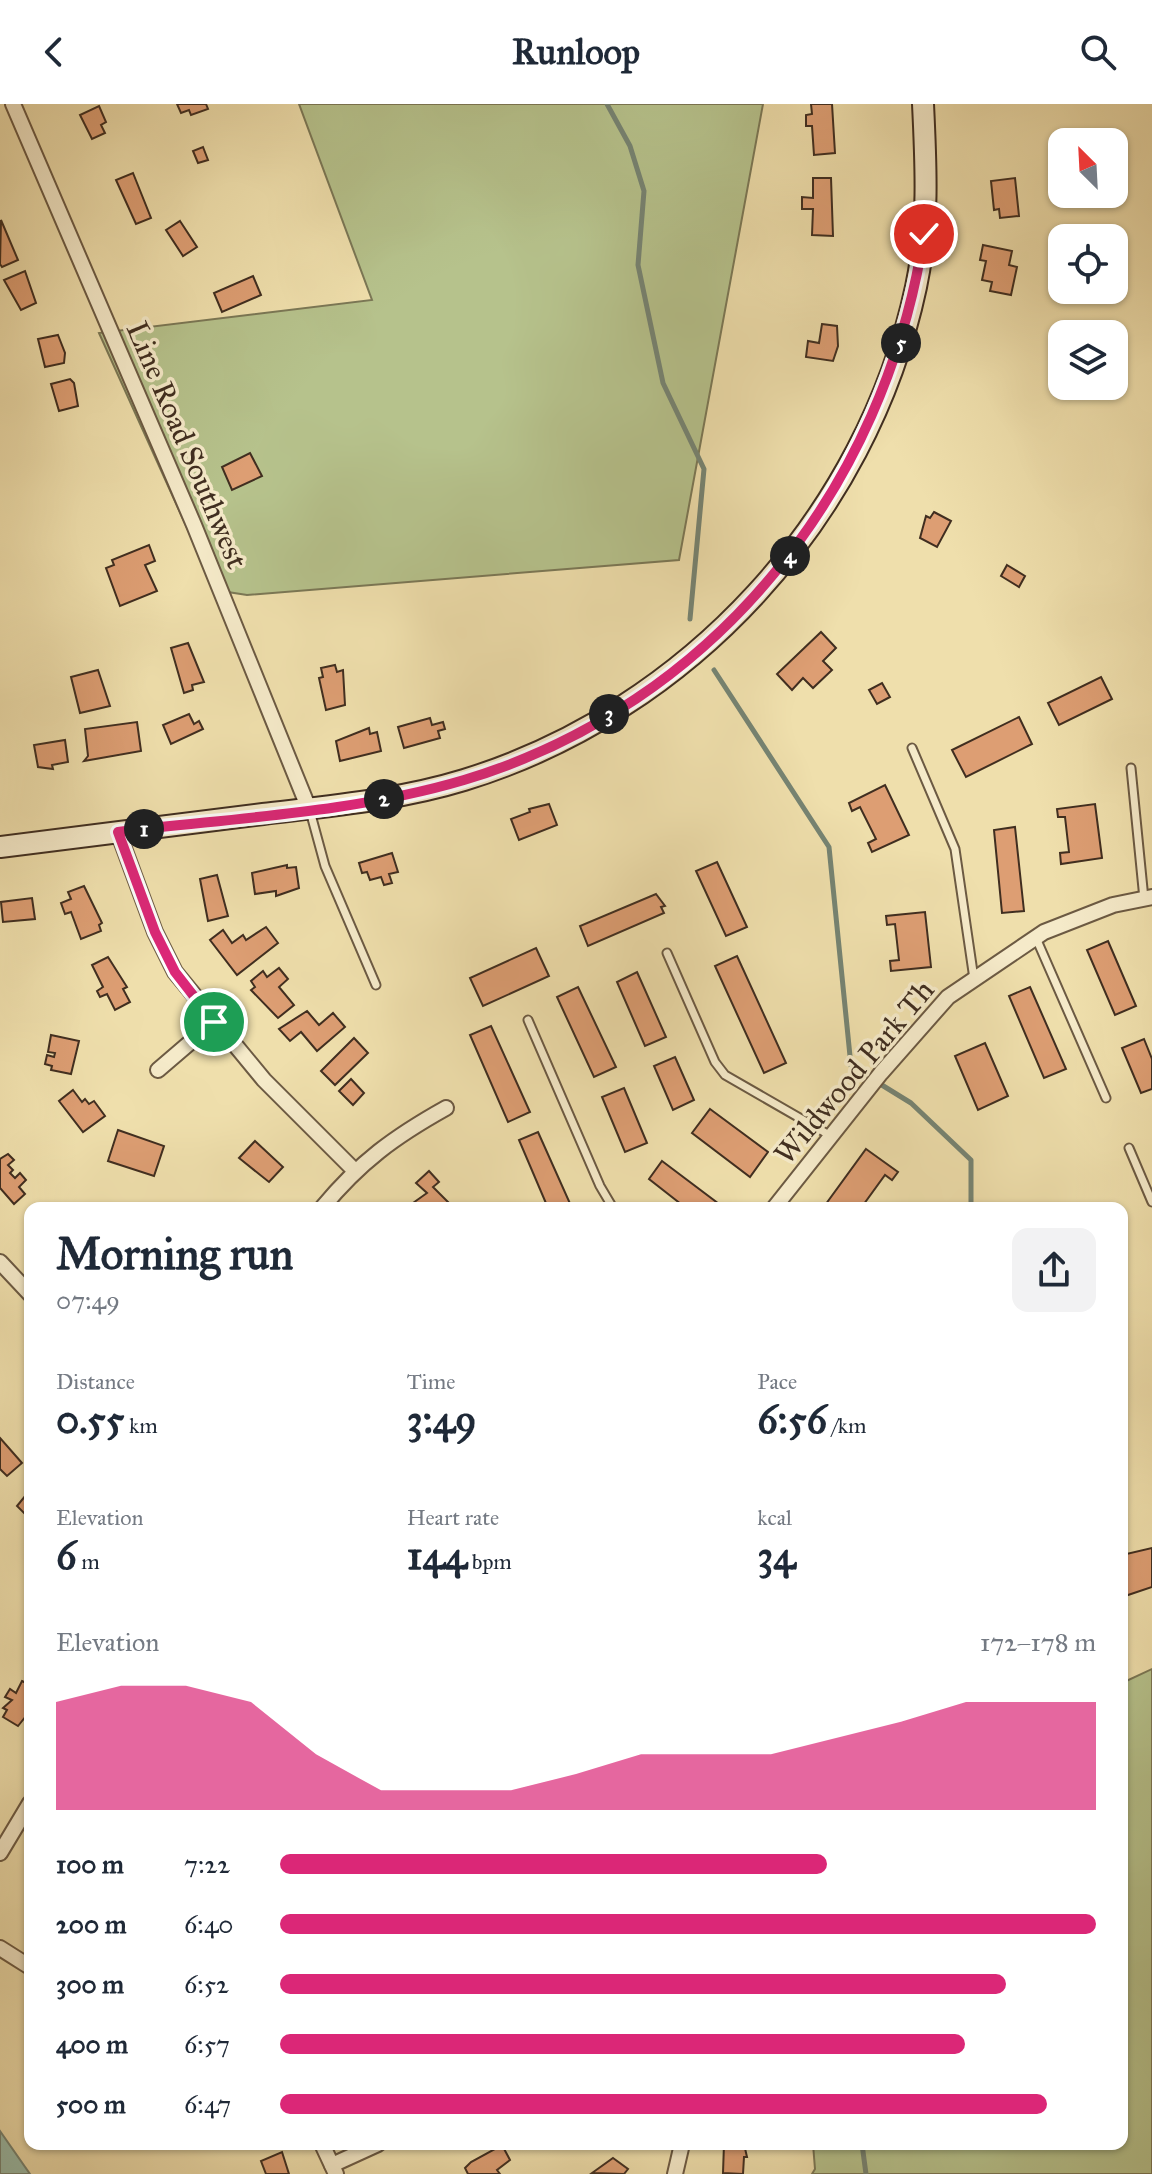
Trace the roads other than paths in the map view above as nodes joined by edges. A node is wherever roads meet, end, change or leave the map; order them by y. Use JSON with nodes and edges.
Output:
{"nodes":[{"id":1,"x":13,"y":104,"type":"edge"},
{"id":2,"x":923,"y":104,"type":"edge"},
{"id":3,"x":912,"y":748,"type":"dead end"},
{"id":4,"x":1131,"y":768,"type":"dead end"},
{"id":5,"x":309,"y":809,"type":"junction"},
{"id":6,"x":118,"y":832,"type":"junction"},
{"id":7,"x":0,"y":847,"type":"edge"},
{"id":8,"x":1148,"y":898,"type":"edge"},
{"id":9,"x":1036,"y":938,"type":"junction"},
{"id":10,"x":667,"y":953,"type":"dead end"},
{"id":11,"x":974,"y":979,"type":"junction"},
{"id":12,"x":376,"y":985,"type":"dead end"},
{"id":13,"x":528,"y":1020,"type":"dead end"},
{"id":14,"x":214,"y":1022,"type":"junction"},
{"id":15,"x":158,"y":1070,"type":"dead end"},
{"id":16,"x":1106,"y":1098,"type":"dead end"},
{"id":17,"x":446,"y":1108,"type":"dead end"},
{"id":18,"x":831,"y":1136,"type":"junction"},
{"id":19,"x":1129,"y":1148,"type":"dead end"},
{"id":20,"x":354,"y":1170,"type":"junction"},
{"id":21,"x":327,"y":1202,"type":"edge"},
{"id":22,"x":609,"y":1202,"type":"edge"},
{"id":23,"x":779,"y":1202,"type":"edge"},
{"id":24,"x":1152,"y":1202,"type":"edge"},
{"id":25,"x":0,"y":1262,"type":"edge"},
{"id":26,"x":24,"y":1288,"type":"edge"},
{"id":27,"x":24,"y":1813,"type":"edge"},
{"id":28,"x":0,"y":1853,"type":"edge"},
{"id":29,"x":0,"y":1948,"type":"edge"},
{"id":30,"x":24,"y":1963,"type":"edge"},
{"id":31,"x":325,"y":2150,"type":"edge"},
{"id":32,"x":368,"y":2150,"type":"edge"},
{"id":33,"x":681,"y":2150,"type":"edge"},
{"id":34,"x":334,"y":2170,"type":"edge"},
{"id":35,"x":675,"y":2174,"type":"edge"}],
"edges":[{"from":1,"to":5,"type":"street","name":"Line Road Southwest"},
{"from":2,"to":5,"type":"street"},
{"from":3,"to":11,"type":"lane"},
{"from":4,"to":8,"type":"lane"},
{"from":5,"to":6,"type":"street"},
{"from":5,"to":12,"type":"lane"},
{"from":6,"to":7,"type":"street"},
{"from":6,"to":14,"type":"street"},
{"from":8,"to":9,"type":"street","name":"Wildwood Park Th"},
{"from":9,"to":11,"type":"street","name":"Wildwood Park Th"},
{"from":9,"to":16,"type":"lane"},
{"from":10,"to":18,"type":"lane"},
{"from":11,"to":18,"type":"street","name":"Wildwood Park Th"},
{"from":13,"to":22,"type":"lane"},
{"from":14,"to":15,"type":"street"},
{"from":14,"to":20,"type":"street"},
{"from":17,"to":20,"type":"street"},
{"from":18,"to":23,"type":"street","name":"Wildwood Park Th"},
{"from":19,"to":24,"type":"lane"},
{"from":20,"to":21,"type":"street"},
{"from":25,"to":26,"type":"street"},
{"from":27,"to":28,"type":"street"},
{"from":29,"to":30,"type":"street"},
{"from":31,"to":34,"type":"street"},
{"from":32,"to":34,"type":"street"},
{"from":33,"to":35,"type":"street"}]}
